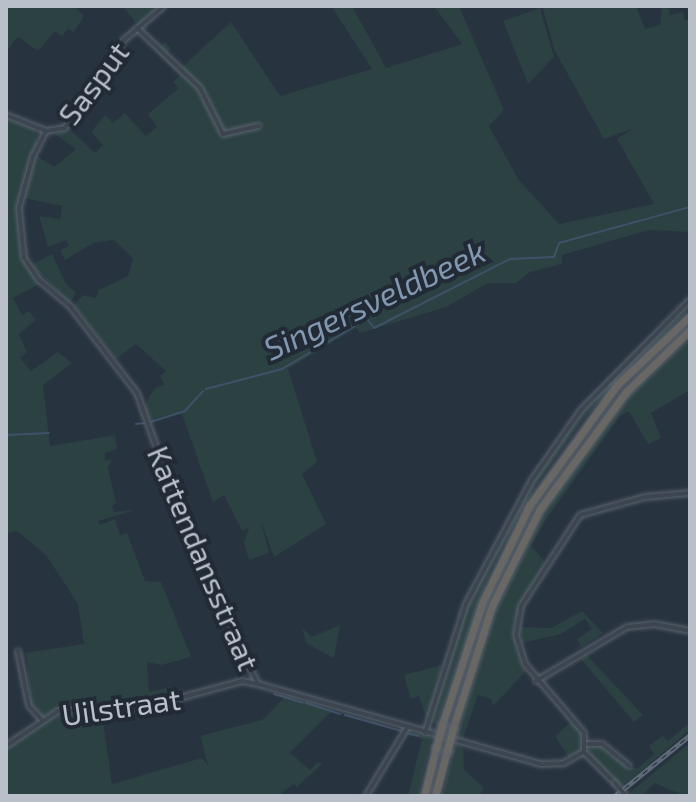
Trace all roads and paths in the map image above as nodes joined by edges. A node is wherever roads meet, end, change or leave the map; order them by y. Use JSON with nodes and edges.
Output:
{"nodes":[{"id":1,"x":164,"y":6,"type":"edge"},
{"id":2,"x":137,"y":28,"type":"junction"},
{"id":3,"x":6,"y":115,"type":"edge"},
{"id":4,"x":259,"y":126,"type":"dead end"},
{"id":5,"x":46,"y":131,"type":"junction"},
{"id":6,"x":690,"y":300,"type":"edge"},
{"id":7,"x":690,"y":316,"type":"edge"},
{"id":8,"x":690,"y":330,"type":"edge"},
{"id":9,"x":690,"y":493,"type":"edge"},
{"id":10,"x":690,"y":631,"type":"edge"},
{"id":11,"x":18,"y":651,"type":"dead end"},
{"id":12,"x":251,"y":672,"type":"junction"},
{"id":13,"x":246,"y":681,"type":"junction"},
{"id":14,"x":536,"y":681,"type":"junction"},
{"id":15,"x":258,"y":684,"type":"junction"},
{"id":16,"x":42,"y":720,"type":"junction"},
{"id":17,"x":407,"y":728,"type":"junction"},
{"id":18,"x":425,"y":733,"type":"junction"},
{"id":19,"x":588,"y":744,"type":"junction"},
{"id":20,"x":6,"y":746,"type":"edge"},
{"id":21,"x":584,"y":752,"type":"junction"},
{"id":22,"x":629,"y":766,"type":"dead end"},
{"id":23,"x":366,"y":796,"type":"edge"},
{"id":24,"x":424,"y":796,"type":"edge"},
{"id":25,"x":435,"y":796,"type":"edge"},
{"id":26,"x":626,"y":796,"type":"edge"}],
"edges":[{"from":1,"to":2,"type":"street","name":"Sasput"},
{"from":2,"to":4,"type":"street","name":"Sasput"},
{"from":2,"to":5,"type":"street","name":"Sasput"},
{"from":3,"to":5,"type":"street"},
{"from":5,"to":12,"type":"street","name":"Kattendansstraat"},
{"from":6,"to":18,"type":"street"},
{"from":7,"to":24,"type":"highway","bridge":true},
{"from":8,"to":25,"type":"highway","bridge":true},
{"from":9,"to":14,"type":"street"},
{"from":10,"to":14,"type":"street"},
{"from":11,"to":16,"type":"street","name":"Uilstraat"},
{"from":12,"to":13,"type":"street"},
{"from":12,"to":15,"type":"street","name":"Kattendansstraat"},
{"from":13,"to":15,"type":"street"},
{"from":13,"to":16,"type":"street","name":"Uilstraat"},
{"from":14,"to":19,"type":"street"},
{"from":15,"to":17,"type":"street","name":"Kattendansstraat"},
{"from":16,"to":20,"type":"street","name":"Uilstraat"},
{"from":17,"to":18,"type":"street","name":"Kattendansstraat"},
{"from":17,"to":23,"type":"street"},
{"from":18,"to":21,"type":"street","name":"Kattendansstraat"},
{"from":19,"to":21,"type":"street"},
{"from":19,"to":22,"type":"street"},
{"from":21,"to":26,"type":"street","bridge":true}]}
